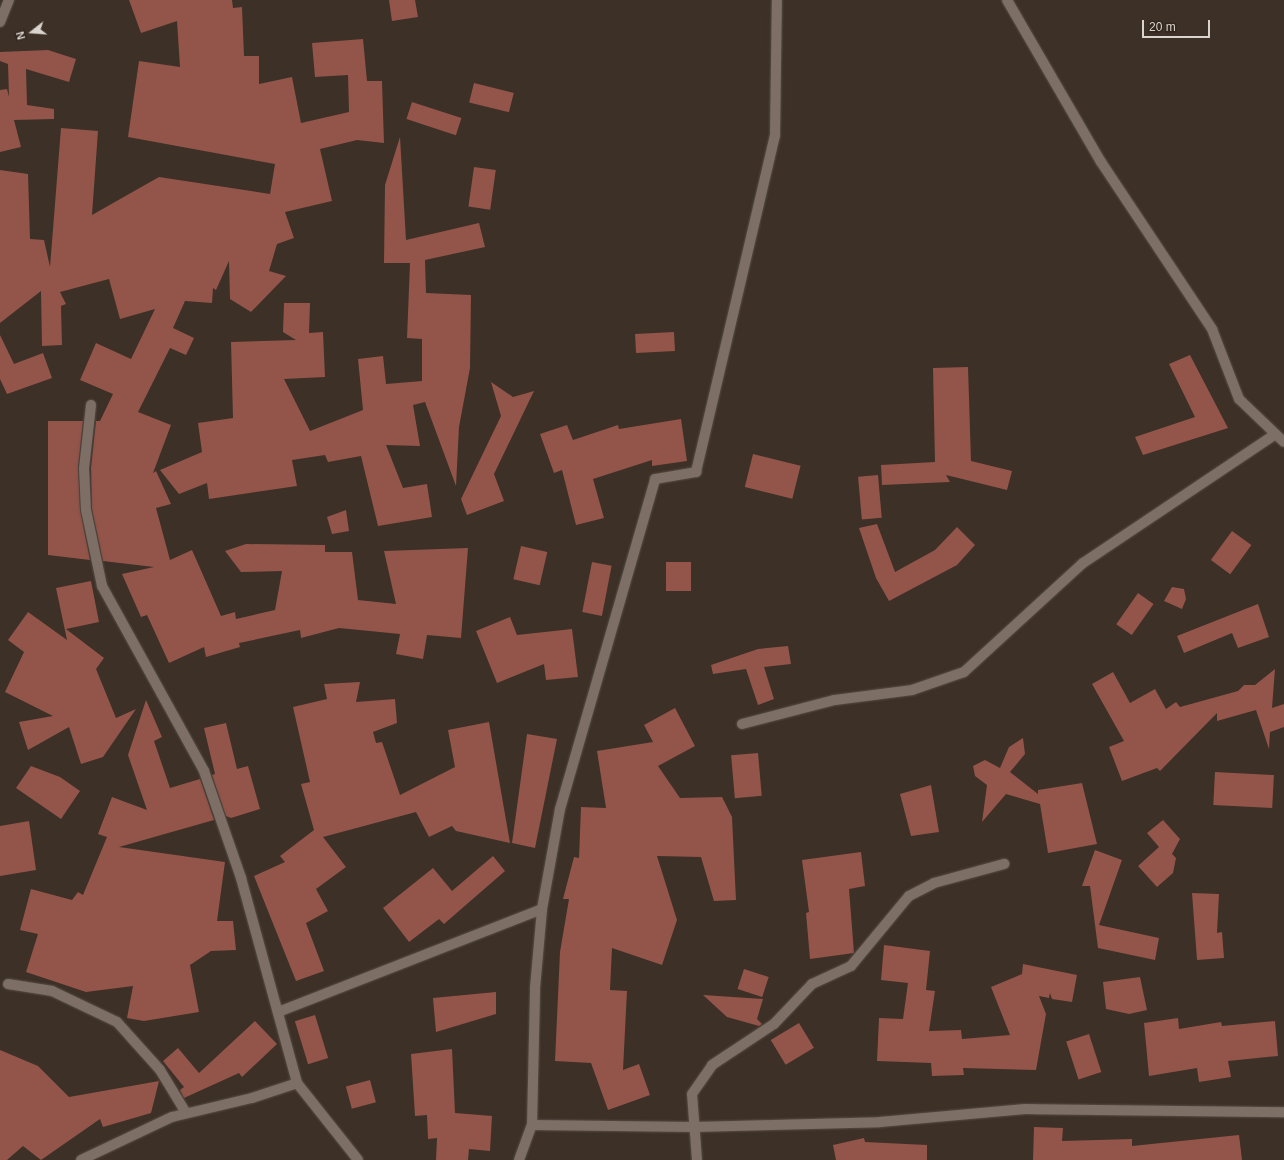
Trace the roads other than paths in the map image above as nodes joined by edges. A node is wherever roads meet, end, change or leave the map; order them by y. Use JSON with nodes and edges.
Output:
{"nodes":[{"id":1,"x":9,"y":0,"type":"edge"},
{"id":2,"x":777,"y":0,"type":"edge"},
{"id":3,"x":1007,"y":0,"type":"edge"},
{"id":4,"x":0,"y":22,"type":"edge"},
{"id":5,"x":91,"y":405,"type":"dead end"},
{"id":6,"x":1274,"y":435,"type":"junction"},
{"id":7,"x":1284,"y":442,"type":"edge"},
{"id":8,"x":742,"y":724,"type":"dead end"},
{"id":9,"x":1004,"y":864,"type":"dead end"},
{"id":10,"x":542,"y":909,"type":"junction"},
{"id":11,"x":8,"y":984,"type":"dead end"},
{"id":12,"x":278,"y":1012,"type":"junction"},
{"id":13,"x":297,"y":1083,"type":"junction"},
{"id":14,"x":1284,"y":1112,"type":"edge"},
{"id":15,"x":186,"y":1113,"type":"junction"},
{"id":16,"x":532,"y":1125,"type":"junction"},
{"id":17,"x":694,"y":1127,"type":"junction"},
{"id":18,"x":81,"y":1160,"type":"edge"},
{"id":19,"x":358,"y":1160,"type":"edge"},
{"id":20,"x":519,"y":1160,"type":"edge"},
{"id":21,"x":697,"y":1160,"type":"edge"}],
"edges":[{"from":1,"to":4,"type":"street"},
{"from":2,"to":10,"type":"street"},
{"from":3,"to":6,"type":"street"},
{"from":5,"to":12,"type":"street"},
{"from":6,"to":7,"type":"street"},
{"from":6,"to":8,"type":"street"},
{"from":9,"to":17,"type":"street"},
{"from":10,"to":12,"type":"street"},
{"from":10,"to":16,"type":"street"},
{"from":11,"to":15,"type":"street"},
{"from":12,"to":13,"type":"street"},
{"from":13,"to":15,"type":"street"},
{"from":13,"to":19,"type":"street"},
{"from":14,"to":17,"type":"street"},
{"from":15,"to":18,"type":"street"},
{"from":16,"to":17,"type":"street"},
{"from":16,"to":20,"type":"street"},
{"from":17,"to":21,"type":"street"}]}
